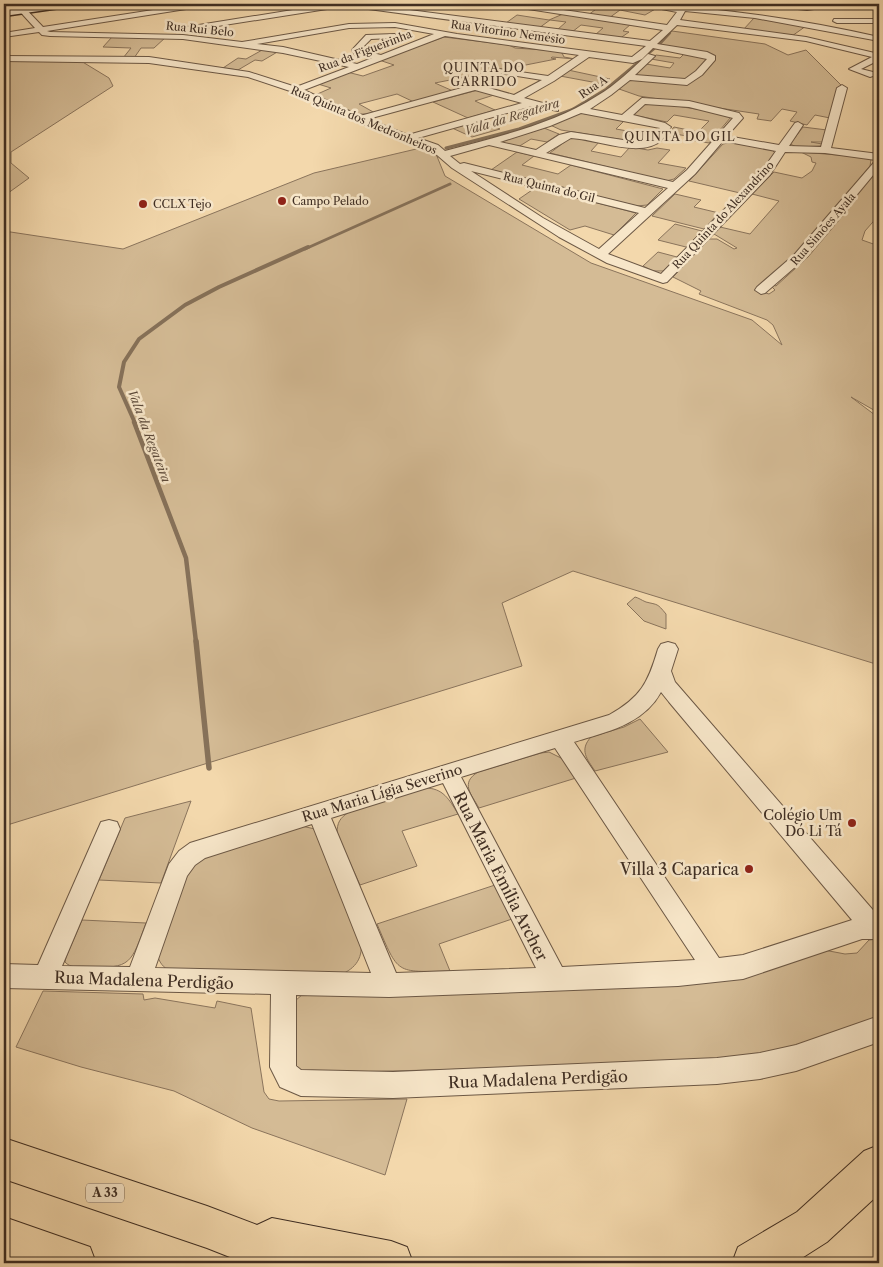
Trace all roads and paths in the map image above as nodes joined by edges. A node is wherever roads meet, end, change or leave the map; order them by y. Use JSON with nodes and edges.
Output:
{"nodes":[{"id":1,"x":67,"y":4,"type":"edge"},
{"id":2,"x":343,"y":4,"type":"edge"},
{"id":3,"x":348,"y":4,"type":"edge"},
{"id":4,"x":509,"y":4,"type":"edge"},
{"id":5,"x":521,"y":4,"type":"edge"},
{"id":6,"x":640,"y":4,"type":"edge"},
{"id":7,"x":770,"y":4,"type":"edge"},
{"id":8,"x":813,"y":4,"type":"edge"},
{"id":9,"x":876,"y":4,"type":"edge"},
{"id":10,"x":20,"y":7,"type":"edge"},
{"id":11,"x":211,"y":7,"type":"edge"},
{"id":12,"x":879,"y":7,"type":"edge"},
{"id":13,"x":674,"y":8,"type":"junction"},
{"id":14,"x":4,"y":13,"type":"edge"},
{"id":15,"x":233,"y":21,"type":"junction"},
{"id":16,"x":838,"y":21,"type":"dead end"},
{"id":17,"x":879,"y":21,"type":"edge"},
{"id":18,"x":671,"y":25,"type":"junction"},
{"id":19,"x":42,"y":30,"type":"junction"},
{"id":20,"x":565,"y":33,"type":"junction"},
{"id":21,"x":443,"y":34,"type":"junction"},
{"id":22,"x":4,"y":35,"type":"edge"},
{"id":23,"x":146,"y":36,"type":"junction"},
{"id":24,"x":879,"y":39,"type":"edge"},
{"id":25,"x":423,"y":42,"type":"junction"},
{"id":26,"x":244,"y":44,"type":"junction"},
{"id":27,"x":650,"y":45,"type":"junction"},
{"id":28,"x":546,"y":48,"type":"junction"},
{"id":29,"x":660,"y":48,"type":"junction"},
{"id":30,"x":587,"y":54,"type":"junction"},
{"id":31,"x":877,"y":55,"type":"edge"},
{"id":32,"x":380,"y":57,"type":"junction"},
{"id":33,"x":4,"y":58,"type":"edge"},
{"id":34,"x":356,"y":66,"type":"junction"},
{"id":35,"x":502,"y":71,"type":"dead end"},
{"id":36,"x":870,"y":74,"type":"dead end"},
{"id":37,"x":628,"y":77,"type":"junction"},
{"id":38,"x":551,"y":79,"type":"junction"},
{"id":39,"x":456,"y":81,"type":"dead end"},
{"id":40,"x":476,"y":87,"type":"junction"},
{"id":41,"x":842,"y":88,"type":"dead end"},
{"id":42,"x":296,"y":90,"type":"junction"},
{"id":43,"x":515,"y":98,"type":"junction"},
{"id":44,"x":531,"y":103,"type":"junction"},
{"id":45,"x":555,"y":110,"type":"dead end"},
{"id":46,"x":581,"y":110,"type":"junction"},
{"id":47,"x":359,"y":119,"type":"junction"},
{"id":48,"x":636,"y":120,"type":"junction"},
{"id":49,"x":798,"y":125,"type":"dead end"},
{"id":50,"x":407,"y":138,"type":"junction"},
{"id":51,"x":721,"y":138,"type":"junction"},
{"id":52,"x":487,"y":142,"type":"junction"},
{"id":53,"x":782,"y":149,"type":"junction"},
{"id":54,"x":825,"y":150,"type":"junction"},
{"id":55,"x":538,"y":154,"type":"junction"},
{"id":56,"x":879,"y":157,"type":"edge"},
{"id":57,"x":447,"y":158,"type":"junction"},
{"id":58,"x":879,"y":162,"type":"edge"},
{"id":59,"x":675,"y":186,"type":"junction"},
{"id":60,"x":648,"y":212,"type":"junction"},
{"id":61,"x":600,"y":254,"type":"junction"},
{"id":62,"x":663,"y":279,"type":"joint"},
{"id":63,"x":761,"y":290,"type":"dead end"},
{"id":64,"x":668,"y":649,"type":"dead end"},
{"id":65,"x":661,"y":672,"type":"junction"},
{"id":66,"x":560,"y":738,"type":"junction"},
{"id":67,"x":448,"y":773,"type":"junction"},
{"id":68,"x":318,"y":813,"type":"junction"},
{"id":69,"x":109,"y":829,"type":"dead end"},
{"id":70,"x":876,"y":928,"type":"edge"},
{"id":71,"x":712,"y":971,"type":"junction"},
{"id":72,"x":4,"y":976,"type":"edge"},
{"id":73,"x":45,"y":977,"type":"junction"},
{"id":74,"x":554,"y":979,"type":"junction"},
{"id":75,"x":138,"y":980,"type":"junction"},
{"id":76,"x":284,"y":984,"type":"junction"},
{"id":77,"x":389,"y":985,"type":"junction"},
{"id":78,"x":879,"y":1029,"type":"edge"},
{"id":79,"x":4,"y":1159,"type":"edge"},
{"id":80,"x":879,"y":1166,"type":"edge"},
{"id":81,"x":207,"y":1227,"type":"junction"},
{"id":82,"x":4,"y":1239,"type":"edge"},
{"id":83,"x":4,"y":1256,"type":"edge"},
{"id":84,"x":18,"y":1263,"type":"edge"},
{"id":85,"x":74,"y":1263,"type":"edge"},
{"id":86,"x":300,"y":1263,"type":"edge"},
{"id":87,"x":391,"y":1263,"type":"edge"},
{"id":88,"x":754,"y":1263,"type":"edge"}],
"edges":[{"from":1,"to":10,"type":"main road"},
{"from":2,"to":15,"type":"street"},
{"from":3,"to":20,"type":"street"},
{"from":4,"to":5,"type":"street"},
{"from":5,"to":18,"type":"street"},
{"from":6,"to":13,"type":"street"},
{"from":7,"to":8,"type":"street"},
{"from":9,"to":12,"type":"street"},
{"from":10,"to":14,"type":"main road"},
{"from":10,"to":19,"type":"street"},
{"from":11,"to":15,"type":"street"},
{"from":11,"to":19,"type":"street"},
{"from":13,"to":18,"type":"street"},
{"from":13,"to":24,"type":"street"},
{"from":15,"to":23,"type":"street"},
{"from":16,"to":17,"type":"street"},
{"from":18,"to":27,"type":"street","name":"Rua Vitorino Nemésio"},
{"from":18,"to":31,"type":"street"},
{"from":19,"to":22,"type":"street"},
{"from":19,"to":23,"type":"street","name":"Rua Rui Belo"},
{"from":20,"to":27,"type":"street"},
{"from":20,"to":28,"type":"street"},
{"from":21,"to":25,"type":"street","name":"Rua da Figueirinha"},
{"from":21,"to":26,"type":"street","name":"Rua Vitorino Nemésio"},
{"from":21,"to":28,"type":"street","name":"Rua Vitorino Nemésio"},
{"from":23,"to":26,"type":"street","name":"Rua Rui Belo"},
{"from":25,"to":32,"type":"street","name":"Rua da Figueirinha"},
{"from":25,"to":32,"type":"street"},
{"from":26,"to":34,"type":"street","name":"Rua Rui Belo"},
{"from":27,"to":29,"type":"street"},
{"from":27,"to":30,"type":"street","name":"Rua Vitorino Nemésio"},
{"from":28,"to":30,"type":"street","name":"Rua Vitorino Nemésio"},
{"from":29,"to":37,"type":"street","name":"Rua A"},
{"from":29,"to":37,"type":"street"},
{"from":30,"to":38,"type":"street"},
{"from":31,"to":36,"type":"street"},
{"from":32,"to":34,"type":"street","name":"Rua da Figueirinha"},
{"from":33,"to":42,"type":"street","name":"Rua Quinta dos Medronheiros"},
{"from":34,"to":42,"type":"street","name":"Rua da Figueirinha"},
{"from":35,"to":38,"type":"street"},
{"from":37,"to":46,"type":"street","name":"Rua A"},
{"from":38,"to":43,"type":"street"},
{"from":39,"to":40,"type":"street"},
{"from":40,"to":43,"type":"street"},
{"from":40,"to":47,"type":"street"},
{"from":41,"to":54,"type":"street"},
{"from":42,"to":47,"type":"street","name":"Rua Quinta dos Medronheiros"},
{"from":43,"to":44,"type":"street"},
{"from":44,"to":45,"type":"street"},
{"from":44,"to":50,"type":"street"},
{"from":46,"to":48,"type":"street"},
{"from":46,"to":52,"type":"street","name":"Rua A"},
{"from":47,"to":50,"type":"street","name":"Rua Quinta dos Medronheiros"},
{"from":48,"to":51,"type":"street"},
{"from":48,"to":55,"type":"street"},
{"from":49,"to":53,"type":"street","name":"Rua Quinta do Alexandrino"},
{"from":50,"to":57,"type":"street","name":"Rua Quinta dos Medronheiros"},
{"from":51,"to":53,"type":"street"},
{"from":51,"to":59,"type":"street"},
{"from":52,"to":55,"type":"street"},
{"from":52,"to":57,"type":"street","name":"Rua A"},
{"from":53,"to":54,"type":"street"},
{"from":53,"to":62,"type":"street","name":"Rua Quinta do Alexandrino"},
{"from":54,"to":56,"type":"street"},
{"from":55,"to":59,"type":"street"},
{"from":57,"to":60,"type":"street","name":"Rua Quinta do Gil"},
{"from":57,"to":61,"type":"street","name":"Rua Quinta dos Medronheiros"},
{"from":58,"to":63,"type":"street","name":"Rua Simões Ayala"},
{"from":59,"to":60,"type":"street"},
{"from":60,"to":61,"type":"street"},
{"from":61,"to":62,"type":"street","name":"Rua Quinta dos Medronheiros"},
{"from":64,"to":65,"type":"street","name":"Rua Maria Lígia Severino"},
{"from":65,"to":66,"type":"street","name":"Rua Maria Lígia Severino"},
{"from":65,"to":70,"type":"street"},
{"from":66,"to":67,"type":"street","name":"Rua Maria Lígia Severino"},
{"from":66,"to":71,"type":"street"},
{"from":67,"to":68,"type":"street","name":"Rua Maria Lígia Severino"},
{"from":67,"to":74,"type":"street","name":"Rua Maria Emília Archer"},
{"from":68,"to":75,"type":"street","name":"Rua Maria Lígia Severino"},
{"from":68,"to":77,"type":"street"},
{"from":69,"to":73,"type":"street"},
{"from":70,"to":71,"type":"street","name":"Rua Madalena Perdigão"},
{"from":71,"to":74,"type":"street","name":"Rua Madalena Perdigão"},
{"from":72,"to":73,"type":"street","name":"Rua Madalena Perdigão"},
{"from":73,"to":75,"type":"street","name":"Rua Madalena Perdigão"},
{"from":74,"to":77,"type":"street","name":"Rua Madalena Perdigão"},
{"from":75,"to":76,"type":"street","name":"Rua Madalena Perdigão"},
{"from":76,"to":77,"type":"street","name":"Rua Madalena Perdigão"},
{"from":76,"to":78,"type":"street","name":"Rua Madalena Perdigão"},
{"from":79,"to":81,"type":"highway","number":"A 33"},
{"from":80,"to":88,"type":"highway"},
{"from":81,"to":86,"type":"highway","number":"A 33"},
{"from":81,"to":87,"type":"highway"},
{"from":82,"to":85,"type":"highway"},
{"from":83,"to":84,"type":"highway"}]}
